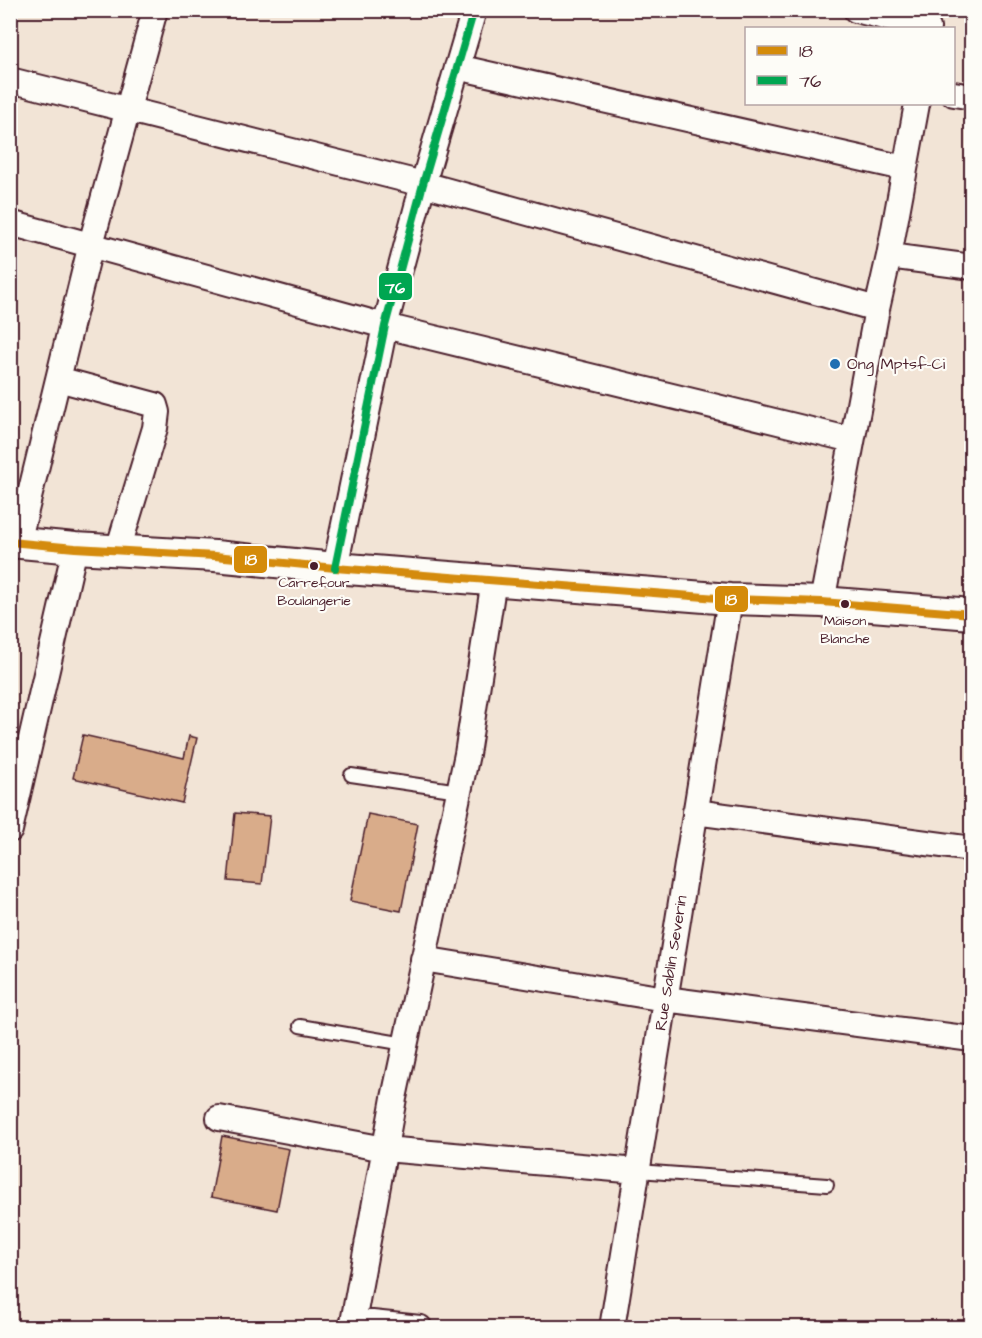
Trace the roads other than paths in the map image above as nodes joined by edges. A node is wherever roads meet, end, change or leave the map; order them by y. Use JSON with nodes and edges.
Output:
{"nodes":[{"id":1,"x":154,"y":10,"type":"edge"},
{"id":2,"x":474,"y":10,"type":"edge"},
{"id":3,"x":856,"y":10,"type":"edge"},
{"id":4,"x":931,"y":10,"type":"edge"},
{"id":5,"x":924,"y":27,"type":"edge"},
{"id":6,"x":928,"y":27,"type":"edge"},
{"id":7,"x":457,"y":67,"type":"junction"},
{"id":8,"x":10,"y":80,"type":"edge"},
{"id":9,"x":955,"y":94,"type":"edge"},
{"id":10,"x":972,"y":97,"type":"edge"},
{"id":11,"x":917,"y":105,"type":"edge"},
{"id":12,"x":127,"y":111,"type":"junction"},
{"id":13,"x":904,"y":168,"type":"junction"},
{"id":14,"x":423,"y":184,"type":"junction"},
{"id":15,"x":10,"y":223,"type":"edge"},
{"id":16,"x":91,"y":244,"type":"junction"},
{"id":17,"x":890,"y":256,"type":"junction"},
{"id":18,"x":972,"y":267,"type":"edge"},
{"id":19,"x":877,"y":309,"type":"junction"},
{"id":20,"x":386,"y":326,"type":"junction"},
{"id":21,"x":58,"y":379,"type":"junction"},
{"id":22,"x":852,"y":440,"type":"junction"},
{"id":23,"x":14,"y":542,"type":"edge"},
{"id":24,"x":75,"y":548,"type":"junction"},
{"id":25,"x":118,"y":550,"type":"junction"},
{"id":26,"x":335,"y":568,"type":"junction"},
{"id":27,"x":494,"y":580,"type":"junction"},
{"id":28,"x":730,"y":599,"type":"junction"},
{"id":29,"x":822,"y":602,"type":"junction"},
{"id":30,"x":972,"y":614,"type":"edge"},
{"id":31,"x":351,"y":776,"type":"dead end"},
{"id":32,"x":459,"y":791,"type":"junction"},
{"id":33,"x":695,"y":812,"type":"junction"},
{"id":34,"x":10,"y":830,"type":"edge"},
{"id":35,"x":972,"y":849,"type":"edge"},
{"id":36,"x":423,"y":959,"type":"junction"},
{"id":37,"x":665,"y":999,"type":"junction"},
{"id":38,"x":300,"y":1026,"type":"dead end"},
{"id":39,"x":972,"y":1039,"type":"edge"},
{"id":40,"x":405,"y":1044,"type":"junction"},
{"id":41,"x":219,"y":1118,"type":"dead end"},
{"id":42,"x":385,"y":1149,"type":"junction"},
{"id":43,"x":638,"y":1171,"type":"junction"},
{"id":44,"x":826,"y":1185,"type":"dead end"},
{"id":45,"x":353,"y":1324,"type":"edge"},
{"id":46,"x":420,"y":1328,"type":"edge"},
{"id":47,"x":612,"y":1328,"type":"edge"}],
"edges":[{"from":1,"to":12,"type":"street"},
{"from":2,"to":7,"type":"street"},
{"from":3,"to":5,"type":"street"},
{"from":4,"to":6,"type":"street"},
{"from":7,"to":13,"type":"street"},
{"from":7,"to":14,"type":"street"},
{"from":8,"to":12,"type":"street"},
{"from":9,"to":10,"type":"street"},
{"from":11,"to":13,"type":"street"},
{"from":12,"to":14,"type":"street"},
{"from":12,"to":16,"type":"street"},
{"from":13,"to":17,"type":"street"},
{"from":14,"to":19,"type":"street"},
{"from":14,"to":20,"type":"street"},
{"from":15,"to":16,"type":"street"},
{"from":16,"to":20,"type":"street"},
{"from":16,"to":21,"type":"street"},
{"from":17,"to":18,"type":"street"},
{"from":17,"to":19,"type":"street"},
{"from":19,"to":22,"type":"street"},
{"from":20,"to":22,"type":"street"},
{"from":20,"to":26,"type":"street"},
{"from":21,"to":23,"type":"street"},
{"from":21,"to":25,"type":"street"},
{"from":22,"to":29,"type":"street"},
{"from":23,"to":24,"type":"street"},
{"from":24,"to":25,"type":"street"},
{"from":24,"to":34,"type":"street"},
{"from":25,"to":26,"type":"street"},
{"from":26,"to":27,"type":"street"},
{"from":27,"to":28,"type":"street"},
{"from":27,"to":32,"type":"street"},
{"from":28,"to":29,"type":"street"},
{"from":28,"to":33,"type":"street","name":"Rue Sablin Severin"},
{"from":29,"to":30,"type":"street"},
{"from":31,"to":32,"type":"lane"},
{"from":32,"to":36,"type":"street"},
{"from":33,"to":35,"type":"street"},
{"from":33,"to":37,"type":"street","name":"Rue Sablin Severin"},
{"from":36,"to":37,"type":"street"},
{"from":36,"to":40,"type":"street"},
{"from":37,"to":39,"type":"street"},
{"from":37,"to":43,"type":"street","name":"Rue Sablin Severin"},
{"from":38,"to":40,"type":"lane"},
{"from":40,"to":42,"type":"street"},
{"from":41,"to":42,"type":"street"},
{"from":42,"to":43,"type":"street"},
{"from":42,"to":45,"type":"street"},
{"from":43,"to":44,"type":"lane"},
{"from":43,"to":47,"type":"street","name":"Rue Sablin Severin"},
{"from":45,"to":46,"type":"street"}]}
